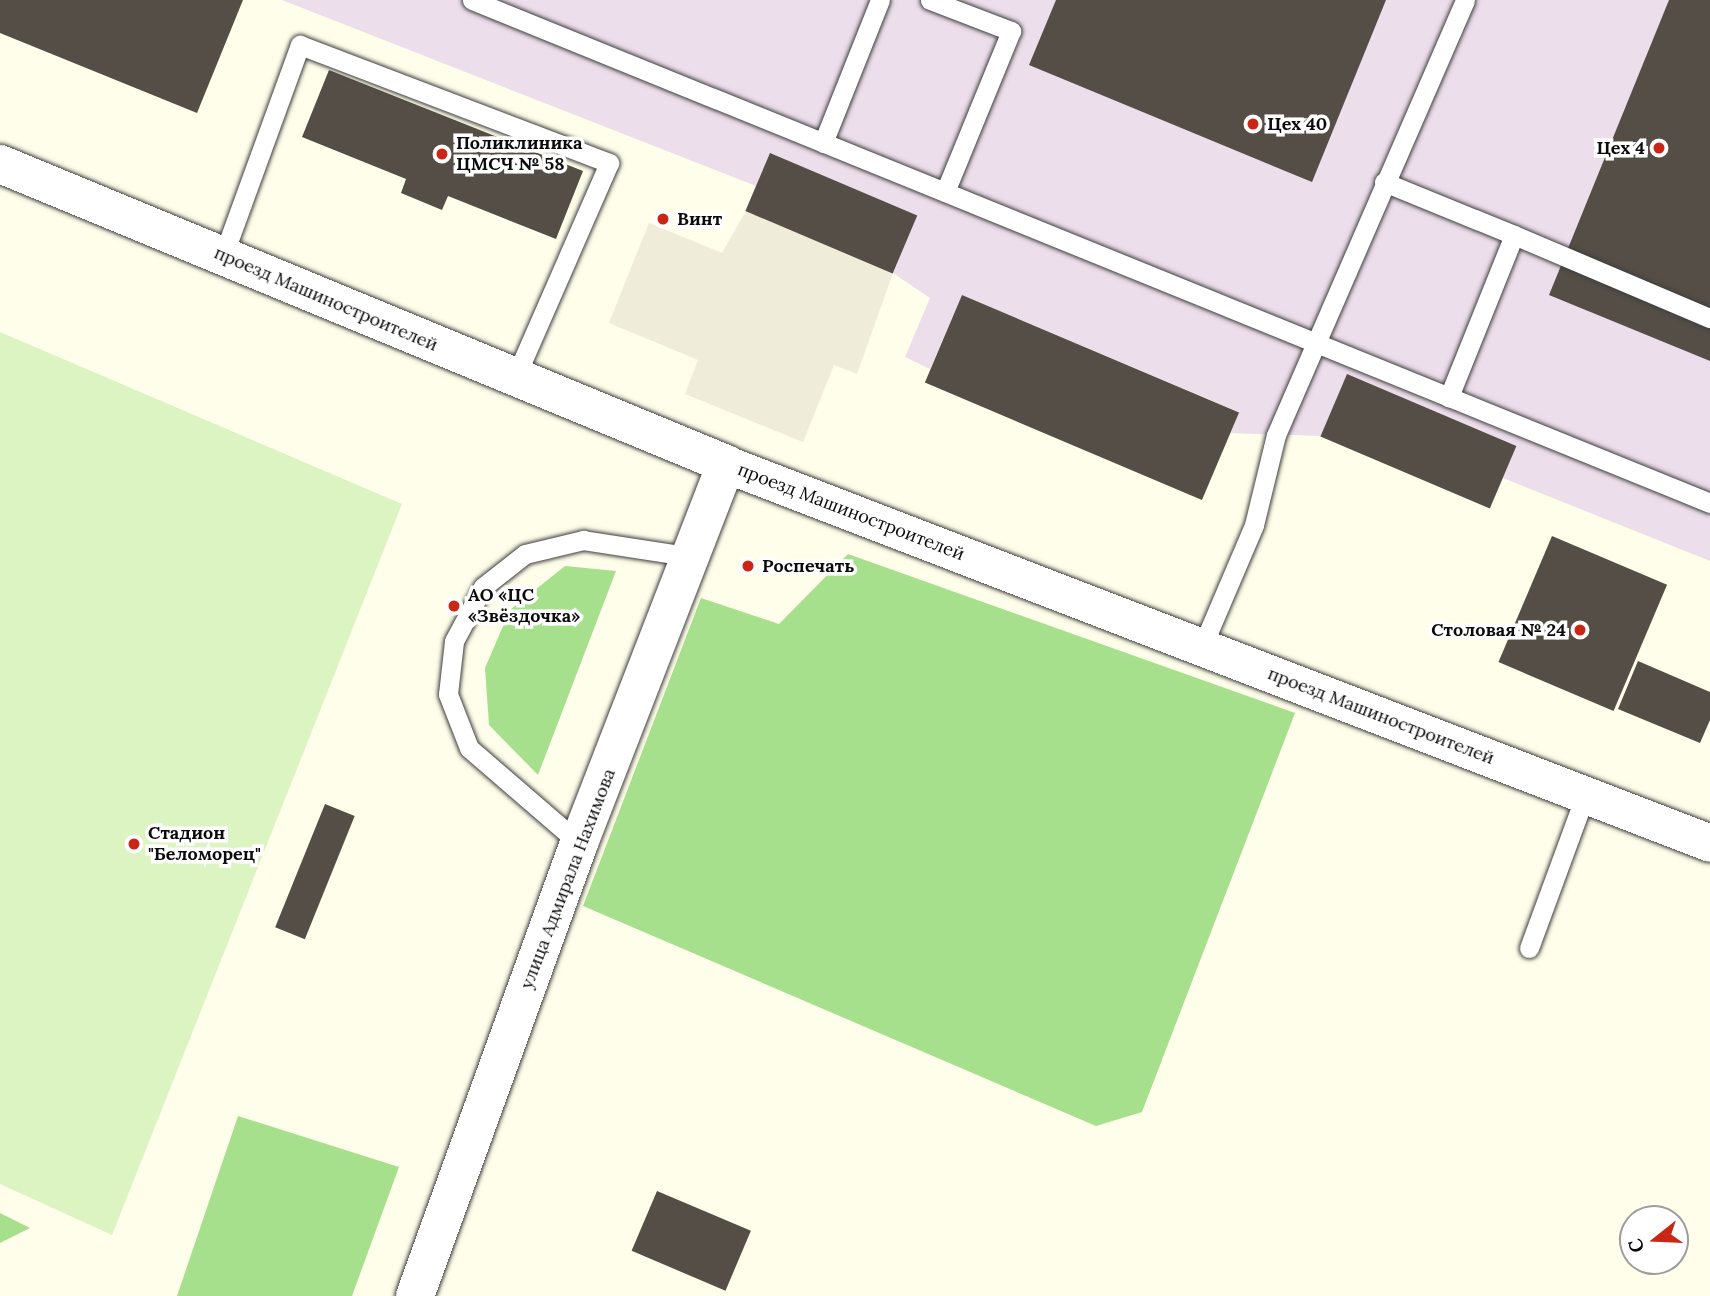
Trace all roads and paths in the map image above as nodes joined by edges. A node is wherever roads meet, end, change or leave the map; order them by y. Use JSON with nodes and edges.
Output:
{"nodes":[{"id":1,"x":472,"y":0,"type":"edge"},
{"id":2,"x":880,"y":0,"type":"edge"},
{"id":3,"x":930,"y":0,"type":"edge"},
{"id":4,"x":1465,"y":0,"type":"edge"},
{"id":5,"x":823,"y":143,"type":"junction"},
{"id":6,"x":0,"y":163,"type":"edge"},
{"id":7,"x":1384,"y":182,"type":"junction"},
{"id":8,"x":945,"y":192,"type":"junction"},
{"id":9,"x":1514,"y":235,"type":"junction"},
{"id":10,"x":223,"y":256,"type":"junction"},
{"id":11,"x":1710,"y":318,"type":"edge"},
{"id":12,"x":1315,"y":342,"type":"junction"},
{"id":13,"x":515,"y":378,"type":"junction"},
{"id":14,"x":1449,"y":397,"type":"junction"},
{"id":15,"x":726,"y":464,"type":"junction"},
{"id":16,"x":1710,"y":503,"type":"edge"},
{"id":17,"x":693,"y":557,"type":"junction"},
{"id":18,"x":1202,"y":647,"type":"junction"},
{"id":19,"x":1586,"y":793,"type":"junction"},
{"id":20,"x":1710,"y":842,"type":"edge"},
{"id":21,"x":579,"y":843,"type":"junction"},
{"id":22,"x":1529,"y":948,"type":"dead end"},
{"id":23,"x":415,"y":1296,"type":"edge"}],
"edges":[{"from":1,"to":5,"type":"lane"},
{"from":2,"to":5,"type":"lane"},
{"from":3,"to":8,"type":"lane"},
{"from":4,"to":7,"type":"lane"},
{"from":5,"to":8,"type":"lane"},
{"from":6,"to":10,"type":"street","name":"проезд Машиностроителей"},
{"from":7,"to":9,"type":"lane"},
{"from":7,"to":12,"type":"lane"},
{"from":8,"to":12,"type":"lane"},
{"from":9,"to":11,"type":"lane"},
{"from":9,"to":14,"type":"lane"},
{"from":10,"to":13,"type":"street","name":"проезд Машиностроителей"},
{"from":10,"to":13,"type":"lane"},
{"from":12,"to":14,"type":"lane"},
{"from":12,"to":18,"type":"lane"},
{"from":13,"to":15,"type":"street","name":"проезд Машиностроителей"},
{"from":14,"to":16,"type":"lane"},
{"from":15,"to":17,"type":"street","name":"улица Адмирала Нахимова"},
{"from":15,"to":18,"type":"street","name":"проезд Машиностроителей"},
{"from":17,"to":21,"type":"street","name":"улица Адмирала Нахимова"},
{"from":17,"to":21,"type":"lane"},
{"from":18,"to":19,"type":"street","name":"проезд Машиностроителей"},
{"from":19,"to":20,"type":"street","name":"проезд Машиностроителей"},
{"from":19,"to":22,"type":"lane"},
{"from":21,"to":23,"type":"street","name":"улица Адмирала Нахимова"}]}
